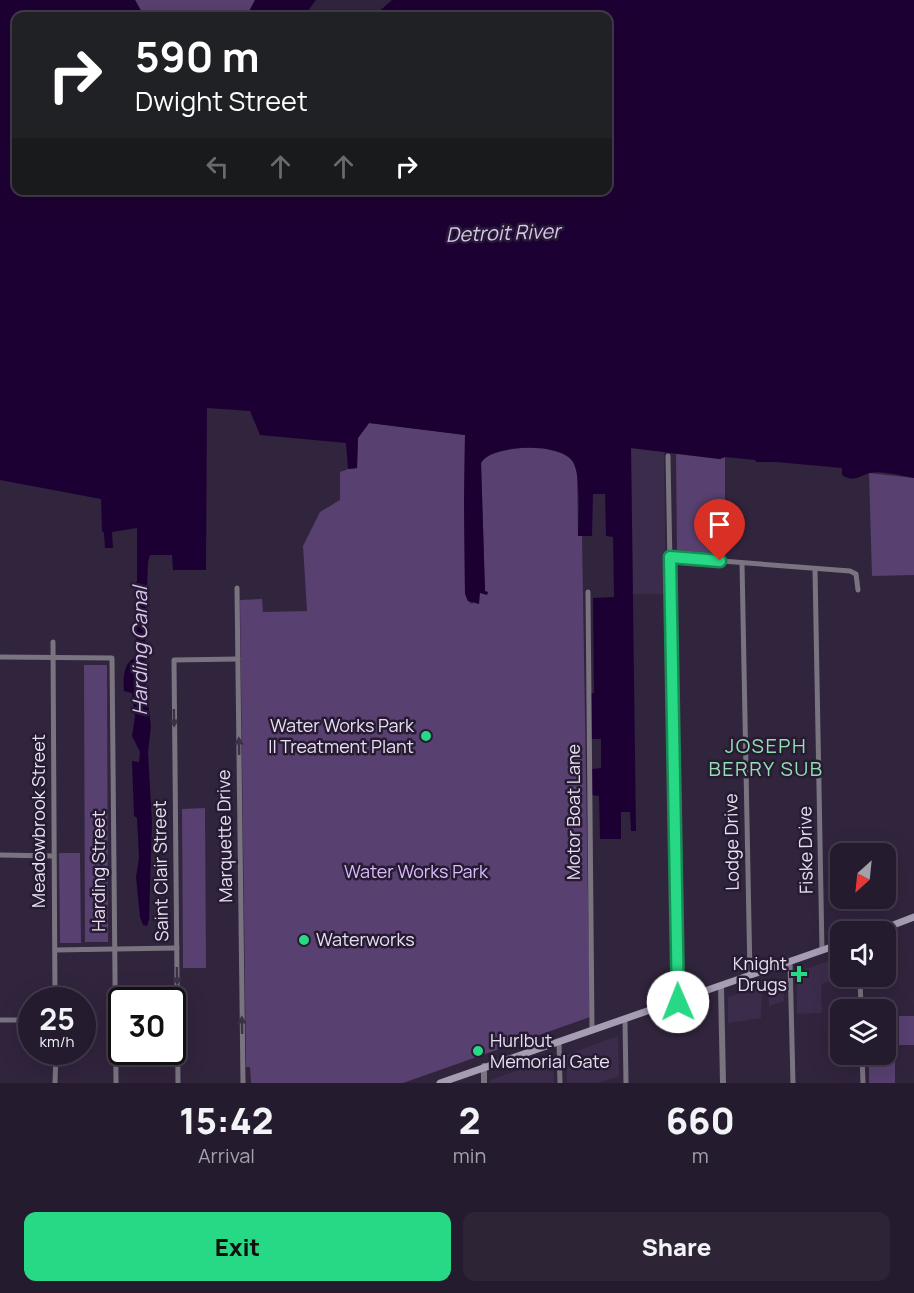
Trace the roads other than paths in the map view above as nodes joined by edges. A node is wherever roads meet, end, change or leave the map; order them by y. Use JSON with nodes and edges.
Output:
{"nodes":[{"id":1,"x":668,"y":456,"type":"dead end"},
{"id":2,"x":670,"y":557,"type":"junction"},
{"id":3,"x":742,"y":563,"type":"junction"},
{"id":4,"x":815,"y":569,"type":"junction"},
{"id":5,"x":237,"y":588,"type":"dead end"},
{"id":6,"x":858,"y":590,"type":"dead end"},
{"id":7,"x":588,"y":592,"type":"dead end"},
{"id":8,"x":53,"y":642,"type":"dead end"},
{"id":9,"x":0,"y":657,"type":"edge"},
{"id":10,"x":53,"y":657,"type":"junction"},
{"id":11,"x":238,"y":659,"type":"junction"},
{"id":12,"x":0,"y":855,"type":"edge"},
{"id":13,"x":54,"y":856,"type":"junction"},
{"id":14,"x":914,"y":917,"type":"edge"},
{"id":15,"x":896,"y":924,"type":"edge"},
{"id":16,"x":177,"y":948,"type":"junction"},
{"id":17,"x":830,"y":948,"type":"edge"},
{"id":18,"x":114,"y":949,"type":"junction"},
{"id":19,"x":55,"y":950,"type":"junction"},
{"id":20,"x":822,"y":951,"type":"junction"},
{"id":21,"x":790,"y":962,"type":"junction"},
{"id":22,"x":750,"y":976,"type":"junction"},
{"id":23,"x":55,"y":987,"type":"edge"},
{"id":24,"x":721,"y":987,"type":"junction"},
{"id":25,"x":678,"y":1002,"type":"junction"},
{"id":26,"x":0,"y":1020,"type":"edge"},
{"id":27,"x":18,"y":1020,"type":"edge"},
{"id":28,"x":625,"y":1020,"type":"junction"},
{"id":29,"x":592,"y":1031,"type":"junction"},
{"id":30,"x":559,"y":1043,"type":"junction"},
{"id":31,"x":56,"y":1065,"type":"edge"},
{"id":32,"x":862,"y":1065,"type":"edge"},
{"id":33,"x":484,"y":1066,"type":"junction"},
{"id":34,"x":56,"y":1083,"type":"edge"},
{"id":35,"x":116,"y":1083,"type":"edge"},
{"id":36,"x":178,"y":1083,"type":"edge"},
{"id":37,"x":243,"y":1083,"type":"edge"},
{"id":38,"x":440,"y":1083,"type":"edge"},
{"id":39,"x":484,"y":1083,"type":"edge"},
{"id":40,"x":560,"y":1083,"type":"edge"},
{"id":41,"x":626,"y":1083,"type":"edge"},
{"id":42,"x":723,"y":1083,"type":"edge"},
{"id":43,"x":793,"y":1083,"type":"edge"},
{"id":44,"x":863,"y":1083,"type":"edge"}],
"edges":[{"from":1,"to":2,"type":"street"},
{"from":2,"to":3,"type":"street"},
{"from":2,"to":25,"type":"street"},
{"from":3,"to":4,"type":"street"},
{"from":3,"to":22,"type":"street","name":"Lodge Drive"},
{"from":4,"to":6,"type":"street"},
{"from":4,"to":20,"type":"street","name":"Fiske Drive"},
{"from":5,"to":11,"type":"street","name":"Marquette Drive"},
{"from":7,"to":29,"type":"street","name":"Motor Boat Lane"},
{"from":8,"to":10,"type":"street","name":"Meadowbrook Street"},
{"from":9,"to":10,"type":"street"},
{"from":10,"to":13,"type":"street","name":"Meadowbrook Street"},
{"from":10,"to":18,"type":"street","name":"Harding Street"},
{"from":11,"to":16,"type":"street","name":"Saint Clair Street","one_way":true},
{"from":37,"to":11,"type":"street","name":"Marquette Drive","one_way":true},
{"from":12,"to":13,"type":"street"},
{"from":13,"to":19,"type":"street","name":"Meadowbrook Street"},
{"from":14,"to":15,"type":"main road"},
{"from":16,"to":18,"type":"street"},
{"from":16,"to":36,"type":"street","name":"Saint Clair Street","one_way":true},
{"from":17,"to":20,"type":"main road"},
{"from":18,"to":19,"type":"street"},
{"from":18,"to":35,"type":"street","name":"Harding Street"},
{"from":19,"to":23,"type":"street","name":"Meadowbrook Street"},
{"from":20,"to":21,"type":"main road"},
{"from":21,"to":22,"type":"main road"},
{"from":21,"to":43,"type":"street"},
{"from":22,"to":24,"type":"main road"},
{"from":24,"to":25,"type":"main road"},
{"from":24,"to":42,"type":"street"},
{"from":25,"to":28,"type":"main road"},
{"from":26,"to":27,"type":"street"},
{"from":28,"to":29,"type":"main road"},
{"from":28,"to":41,"type":"street"},
{"from":29,"to":30,"type":"main road"},
{"from":30,"to":33,"type":"main road"},
{"from":30,"to":40,"type":"street"},
{"from":31,"to":34,"type":"street"},
{"from":32,"to":44,"type":"street"},
{"from":33,"to":38,"type":"main road"},
{"from":33,"to":39,"type":"street"}]}
